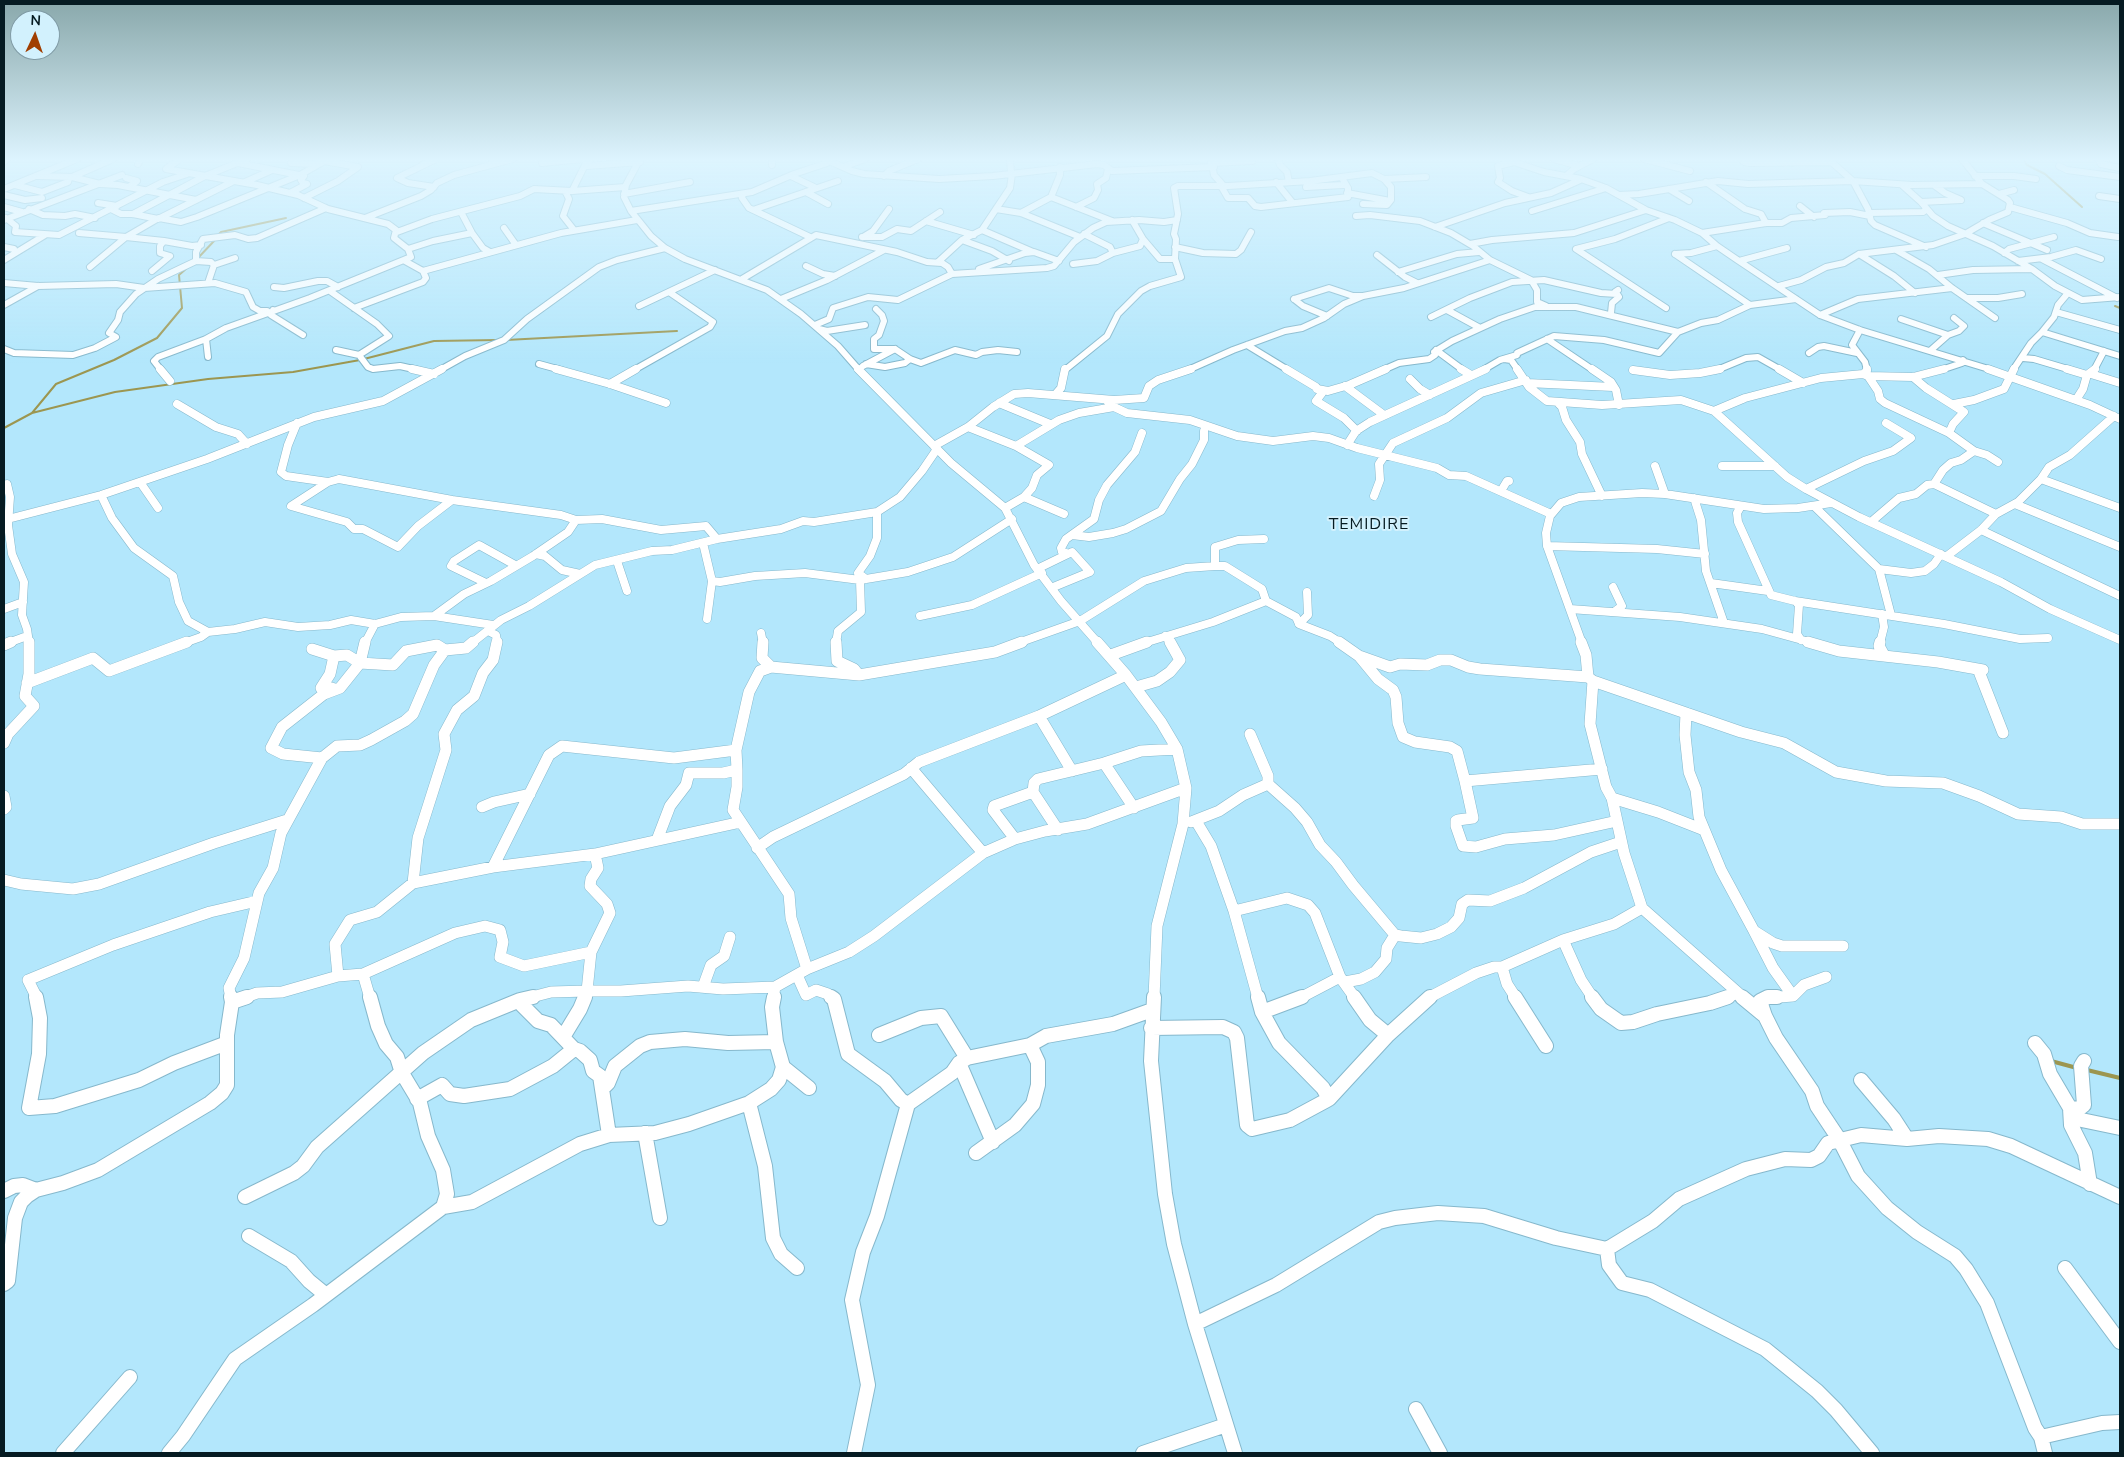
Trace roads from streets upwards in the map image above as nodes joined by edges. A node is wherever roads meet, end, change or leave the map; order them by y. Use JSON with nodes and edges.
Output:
{"nodes":[{"id":1,"x":16,"y":227,"type":"edge"},
{"id":2,"x":76,"y":227,"type":"edge"},
{"id":3,"x":144,"y":227,"type":"edge"},
{"id":4,"x":283,"y":227,"type":"edge"},
{"id":5,"x":394,"y":227,"type":"edge"},
{"id":6,"x":410,"y":227,"type":"edge"},
{"id":7,"x":469,"y":227,"type":"edge"},
{"id":8,"x":572,"y":227,"type":"edge"},
{"id":9,"x":587,"y":227,"type":"edge"},
{"id":10,"x":645,"y":227,"type":"edge"},
{"id":11,"x":789,"y":227,"type":"edge"},
{"id":12,"x":875,"y":227,"type":"edge"},
{"id":13,"x":889,"y":227,"type":"edge"},
{"id":14,"x":915,"y":227,"type":"edge"},
{"id":15,"x":948,"y":227,"type":"edge"},
{"id":16,"x":984,"y":227,"type":"edge"},
{"id":17,"x":1058,"y":227,"type":"edge"},
{"id":18,"x":1096,"y":227,"type":"edge"},
{"id":19,"x":1136,"y":227,"type":"edge"},
{"id":20,"x":1176,"y":227,"type":"edge"},
{"id":21,"x":1435,"y":227,"type":"edge"},
{"id":22,"x":1595,"y":227,"type":"edge"},
{"id":23,"x":1644,"y":227,"type":"edge"},
{"id":24,"x":1689,"y":227,"type":"edge"},
{"id":25,"x":1740,"y":227,"type":"edge"},
{"id":26,"x":1878,"y":227,"type":"edge"},
{"id":27,"x":1951,"y":227,"type":"edge"},
{"id":28,"x":1976,"y":227,"type":"edge"},
{"id":29,"x":1993,"y":227,"type":"edge"},
{"id":30,"x":2077,"y":227,"type":"edge"},
{"id":31,"x":504,"y":228,"type":"dead end"},
{"id":32,"x":897,"y":229,"type":"junction"},
{"id":33,"x":574,"y":230,"type":"junction"},
{"id":34,"x":982,"y":230,"type":"junction"},
{"id":35,"x":1622,"y":230,"type":"dead end"},
{"id":36,"x":397,"y":232,"type":"junction"},
{"id":37,"x":1251,"y":232,"type":"dead end"},
{"id":38,"x":1630,"y":232,"type":"junction"},
{"id":39,"x":79,"y":233,"type":"dead end"},
{"id":40,"x":472,"y":233,"type":"junction"},
{"id":41,"x":1702,"y":233,"type":"junction"},
{"id":42,"x":974,"y":234,"type":"junction"},
{"id":43,"x":1965,"y":234,"type":"junction"},
{"id":44,"x":45,"y":235,"type":"junction"},
{"id":45,"x":1082,"y":236,"type":"junction"},
{"id":46,"x":126,"y":237,"type":"junction"},
{"id":47,"x":810,"y":237,"type":"junction"},
{"id":48,"x":862,"y":237,"type":"junction"},
{"id":49,"x":2054,"y":237,"type":"dead end"},
{"id":50,"x":2118,"y":237,"type":"dead end"},
{"id":51,"x":1143,"y":239,"type":"junction"},
{"id":52,"x":962,"y":240,"type":"junction"},
{"id":53,"x":164,"y":241,"type":"junction"},
{"id":54,"x":846,"y":241,"type":"junction"},
{"id":55,"x":2030,"y":242,"type":"junction"},
{"id":56,"x":201,"y":244,"type":"junction"},
{"id":57,"x":1470,"y":244,"type":"junction"},
{"id":58,"x":516,"y":245,"type":"junction"},
{"id":59,"x":1718,"y":246,"type":"junction"},
{"id":60,"x":4,"y":247,"type":"edge"},
{"id":61,"x":1175,"y":247,"type":"junction"},
{"id":62,"x":1926,"y":247,"type":"junction"},
{"id":63,"x":22,"y":248,"type":"junction"},
{"id":64,"x":665,"y":248,"type":"junction"},
{"id":65,"x":1787,"y":248,"type":"dead end"},
{"id":66,"x":14,"y":249,"type":"junction"},
{"id":67,"x":408,"y":249,"type":"junction"},
{"id":68,"x":884,"y":250,"type":"junction"},
{"id":69,"x":1896,"y":250,"type":"junction"},
{"id":70,"x":2047,"y":250,"type":"dead end"},
{"id":71,"x":490,"y":252,"type":"junction"},
{"id":72,"x":1034,"y":252,"type":"junction"},
{"id":73,"x":1479,"y":252,"type":"junction"},
{"id":74,"x":4,"y":253,"type":"edge"},
{"id":75,"x":1113,"y":253,"type":"junction"},
{"id":76,"x":2004,"y":253,"type":"junction"},
{"id":77,"x":1859,"y":254,"type":"junction"},
{"id":78,"x":1079,"y":255,"type":"dead end"},
{"id":79,"x":1377,"y":255,"type":"dead end"},
{"id":80,"x":235,"y":258,"type":"dead end"},
{"id":81,"x":1004,"y":259,"type":"junction"},
{"id":82,"x":1175,"y":259,"type":"junction"},
{"id":83,"x":2042,"y":259,"type":"junction"},
{"id":84,"x":4,"y":260,"type":"edge"},
{"id":85,"x":196,"y":260,"type":"junction"},
{"id":86,"x":1490,"y":260,"type":"junction"},
{"id":87,"x":2101,"y":260,"type":"dead end"},
{"id":88,"x":405,"y":261,"type":"junction"},
{"id":89,"x":1059,"y":261,"type":"junction"},
{"id":90,"x":1739,"y":261,"type":"junction"},
{"id":91,"x":2018,"y":261,"type":"junction"},
{"id":92,"x":938,"y":262,"type":"junction"},
{"id":93,"x":1085,"y":262,"type":"junction"},
{"id":94,"x":1435,"y":262,"type":"junction"},
{"id":95,"x":1073,"y":264,"type":"dead end"},
{"id":96,"x":214,"y":265,"type":"junction"},
{"id":97,"x":806,"y":266,"type":"dead end"},
{"id":98,"x":90,"y":267,"type":"dead end"},
{"id":99,"x":1033,"y":269,"type":"junction"},
{"id":100,"x":2032,"y":269,"type":"junction"},
{"id":101,"x":715,"y":270,"type":"junction"},
{"id":102,"x":152,"y":271,"type":"dead end"},
{"id":103,"x":424,"y":271,"type":"junction"},
{"id":104,"x":1398,"y":272,"type":"junction"},
{"id":105,"x":1451,"y":273,"type":"junction"},
{"id":106,"x":955,"y":275,"type":"junction"},
{"id":107,"x":1938,"y":275,"type":"junction"},
{"id":108,"x":835,"y":276,"type":"junction"},
{"id":109,"x":158,"y":279,"type":"junction"},
{"id":110,"x":742,"y":279,"type":"junction"},
{"id":111,"x":1531,"y":280,"type":"junction"},
{"id":112,"x":4,"y":283,"type":"edge"},
{"id":113,"x":20,"y":283,"type":"junction"},
{"id":114,"x":199,"y":283,"type":"junction"},
{"id":115,"x":208,"y":283,"type":"junction"},
{"id":116,"x":1417,"y":283,"type":"junction"},
{"id":117,"x":38,"y":286,"type":"junction"},
{"id":118,"x":274,"y":286,"type":"dead end"},
{"id":119,"x":1779,"y":286,"type":"junction"},
{"id":120,"x":338,"y":287,"type":"junction"},
{"id":121,"x":144,"y":288,"type":"junction"},
{"id":122,"x":1952,"y":288,"type":"junction"},
{"id":123,"x":4,"y":290,"type":"edge"},
{"id":124,"x":330,"y":291,"type":"junction"},
{"id":125,"x":669,"y":292,"type":"junction"},
{"id":126,"x":1915,"y":293,"type":"junction"},
{"id":127,"x":2068,"y":293,"type":"junction"},
{"id":128,"x":2022,"y":294,"type":"dead end"},
{"id":129,"x":1363,"y":296,"type":"junction"},
{"id":130,"x":2118,"y":297,"type":"edge"},
{"id":131,"x":1968,"y":298,"type":"junction"},
{"id":132,"x":781,"y":299,"type":"junction"},
{"id":133,"x":1796,"y":299,"type":"junction"},
{"id":134,"x":4,"y":305,"type":"edge"},
{"id":135,"x":1750,"y":305,"type":"junction"},
{"id":136,"x":639,"y":306,"type":"dead end"},
{"id":137,"x":1546,"y":306,"type":"junction"},
{"id":138,"x":354,"y":308,"type":"junction"},
{"id":139,"x":1666,"y":308,"type":"dead end"},
{"id":140,"x":876,"y":309,"type":"dead end"},
{"id":141,"x":273,"y":310,"type":"junction"},
{"id":142,"x":1447,"y":310,"type":"junction"},
{"id":143,"x":2056,"y":312,"type":"junction"},
{"id":144,"x":1611,"y":314,"type":"junction"},
{"id":145,"x":1820,"y":315,"type":"junction"},
{"id":146,"x":1327,"y":316,"type":"junction"},
{"id":147,"x":1431,"y":317,"type":"dead end"},
{"id":148,"x":1954,"y":318,"type":"dead end"},
{"id":149,"x":1995,"y":318,"type":"dead end"},
{"id":150,"x":1900,"y":319,"type":"dead end"},
{"id":151,"x":865,"y":325,"type":"dead end"},
{"id":152,"x":817,"y":327,"type":"junction"},
{"id":153,"x":1480,"y":328,"type":"junction"},
{"id":154,"x":1860,"y":330,"type":"junction"},
{"id":155,"x":2120,"y":330,"type":"edge"},
{"id":156,"x":1678,"y":332,"type":"junction"},
{"id":157,"x":2042,"y":332,"type":"junction"},
{"id":158,"x":303,"y":335,"type":"dead end"},
{"id":159,"x":1948,"y":335,"type":"junction"},
{"id":160,"x":206,"y":339,"type":"junction"},
{"id":161,"x":1547,"y":339,"type":"junction"},
{"id":162,"x":1247,"y":345,"type":"junction"},
{"id":163,"x":974,"y":346,"type":"dead end"},
{"id":164,"x":4,"y":349,"type":"edge"},
{"id":165,"x":874,"y":349,"type":"junction"},
{"id":166,"x":895,"y":349,"type":"junction"},
{"id":167,"x":336,"y":350,"type":"dead end"},
{"id":168,"x":1436,"y":350,"type":"junction"},
{"id":169,"x":1931,"y":350,"type":"junction"},
{"id":170,"x":2104,"y":351,"type":"junction"},
{"id":171,"x":982,"y":352,"type":"junction"},
{"id":172,"x":1017,"y":352,"type":"dead end"},
{"id":173,"x":1809,"y":353,"type":"dead end"},
{"id":174,"x":1857,"y":353,"type":"junction"},
{"id":175,"x":1517,"y":355,"type":"junction"},
{"id":176,"x":2120,"y":356,"type":"edge"},
{"id":177,"x":208,"y":357,"type":"dead end"},
{"id":178,"x":360,"y":358,"type":"junction"},
{"id":179,"x":877,"y":358,"type":"junction"},
{"id":180,"x":2023,"y":358,"type":"junction"},
{"id":181,"x":910,"y":359,"type":"junction"},
{"id":182,"x":1504,"y":359,"type":"junction"},
{"id":183,"x":1963,"y":360,"type":"junction"},
{"id":184,"x":539,"y":364,"type":"dead end"},
{"id":185,"x":1515,"y":364,"type":"junction"},
{"id":186,"x":862,"y":367,"type":"junction"},
{"id":187,"x":1633,"y":370,"type":"dead end"},
{"id":188,"x":434,"y":374,"type":"junction"},
{"id":189,"x":1471,"y":375,"type":"junction"},
{"id":190,"x":1866,"y":375,"type":"junction"},
{"id":191,"x":2089,"y":375,"type":"junction"},
{"id":192,"x":2011,"y":376,"type":"junction"},
{"id":193,"x":1913,"y":377,"type":"junction"},
{"id":194,"x":1410,"y":379,"type":"dead end"},
{"id":195,"x":170,"y":381,"type":"dead end"},
{"id":196,"x":1526,"y":382,"type":"junction"},
{"id":197,"x":1803,"y":383,"type":"junction"},
{"id":198,"x":610,"y":384,"type":"junction"},
{"id":199,"x":2120,"y":384,"type":"edge"},
{"id":200,"x":1345,"y":386,"type":"junction"},
{"id":201,"x":1613,"y":388,"type":"junction"},
{"id":202,"x":1317,"y":389,"type":"junction"},
{"id":203,"x":1055,"y":394,"type":"junction"},
{"id":204,"x":1430,"y":396,"type":"junction"},
{"id":205,"x":1105,"y":399,"type":"junction"},
{"id":206,"x":2076,"y":400,"type":"junction"},
{"id":207,"x":1557,"y":402,"type":"junction"},
{"id":208,"x":666,"y":403,"type":"dead end"},
{"id":209,"x":998,"y":403,"type":"junction"},
{"id":210,"x":177,"y":404,"type":"dead end"},
{"id":211,"x":1954,"y":404,"type":"junction"},
{"id":212,"x":1619,"y":405,"type":"junction"},
{"id":213,"x":1114,"y":407,"type":"junction"},
{"id":214,"x":1714,"y":411,"type":"junction"},
{"id":215,"x":1384,"y":415,"type":"junction"},
{"id":216,"x":2117,"y":418,"type":"edge"},
{"id":217,"x":297,"y":423,"type":"junction"},
{"id":218,"x":1886,"y":423,"type":"dead end"},
{"id":219,"x":1050,"y":424,"type":"junction"},
{"id":220,"x":968,"y":427,"type":"junction"},
{"id":221,"x":1204,"y":431,"type":"dead end"},
{"id":222,"x":1357,"y":431,"type":"junction"},
{"id":223,"x":1142,"y":433,"type":"dead end"},
{"id":224,"x":1949,"y":433,"type":"junction"},
{"id":225,"x":246,"y":444,"type":"junction"},
{"id":226,"x":1347,"y":445,"type":"junction"},
{"id":227,"x":1016,"y":446,"type":"junction"},
{"id":228,"x":936,"y":447,"type":"junction"},
{"id":229,"x":1974,"y":451,"type":"junction"},
{"id":230,"x":1384,"y":455,"type":"junction"},
{"id":231,"x":1998,"y":462,"type":"dead end"},
{"id":232,"x":1655,"y":466,"type":"dead end"},
{"id":233,"x":1722,"y":466,"type":"dead end"},
{"id":234,"x":1775,"y":466,"type":"junction"},
{"id":235,"x":2041,"y":479,"type":"junction"},
{"id":236,"x":1509,"y":481,"type":"dead end"},
{"id":237,"x":140,"y":482,"type":"junction"},
{"id":238,"x":328,"y":482,"type":"junction"},
{"id":239,"x":1934,"y":484,"type":"junction"},
{"id":240,"x":4,"y":485,"type":"edge"},
{"id":241,"x":1806,"y":489,"type":"junction"},
{"id":242,"x":1501,"y":490,"type":"junction"},
{"id":243,"x":1665,"y":494,"type":"junction"},
{"id":244,"x":101,"y":495,"type":"junction"},
{"id":245,"x":1374,"y":496,"type":"dead end"},
{"id":246,"x":1602,"y":496,"type":"junction"},
{"id":247,"x":1024,"y":497,"type":"junction"},
{"id":248,"x":1694,"y":498,"type":"junction"},
{"id":249,"x":452,"y":500,"type":"junction"},
{"id":250,"x":1831,"y":503,"type":"junction"},
{"id":251,"x":2015,"y":504,"type":"junction"},
{"id":252,"x":1741,"y":506,"type":"junction"},
{"id":253,"x":1815,"y":507,"type":"junction"},
{"id":254,"x":158,"y":508,"type":"dead end"},
{"id":255,"x":1004,"y":508,"type":"junction"},
{"id":256,"x":2120,"y":508,"type":"edge"},
{"id":257,"x":877,"y":512,"type":"junction"},
{"id":258,"x":1064,"y":514,"type":"dead end"},
{"id":259,"x":1551,"y":514,"type":"junction"},
{"id":260,"x":1996,"y":514,"type":"junction"},
{"id":261,"x":1012,"y":519,"type":"junction"},
{"id":262,"x":6,"y":520,"type":"edge"},
{"id":263,"x":576,"y":520,"type":"junction"},
{"id":264,"x":1871,"y":522,"type":"junction"},
{"id":265,"x":1981,"y":530,"type":"junction"},
{"id":266,"x":1072,"y":535,"type":"junction"},
{"id":267,"x":717,"y":539,"type":"junction"},
{"id":268,"x":1264,"y":539,"type":"dead end"},
{"id":269,"x":703,"y":543,"type":"junction"},
{"id":270,"x":1547,"y":546,"type":"junction"},
{"id":271,"x":2120,"y":547,"type":"edge"},
{"id":272,"x":1066,"y":553,"type":"junction"},
{"id":273,"x":536,"y":554,"type":"junction"},
{"id":274,"x":1705,"y":554,"type":"junction"},
{"id":275,"x":1944,"y":555,"type":"junction"},
{"id":276,"x":617,"y":561,"type":"junction"},
{"id":277,"x":515,"y":565,"type":"junction"},
{"id":278,"x":1215,"y":566,"type":"junction"},
{"id":279,"x":1880,"y":569,"type":"junction"},
{"id":280,"x":1039,"y":571,"type":"junction"},
{"id":281,"x":580,"y":574,"type":"junction"},
{"id":282,"x":863,"y":580,"type":"junction"},
{"id":283,"x":712,"y":581,"type":"junction"},
{"id":284,"x":1710,"y":583,"type":"junction"},
{"id":285,"x":486,"y":584,"type":"junction"},
{"id":286,"x":1613,"y":587,"type":"dead end"},
{"id":287,"x":1051,"y":588,"type":"junction"},
{"id":288,"x":627,"y":591,"type":"dead end"},
{"id":289,"x":1768,"y":591,"type":"junction"},
{"id":290,"x":1307,"y":592,"type":"dead end"},
{"id":291,"x":2120,"y":596,"type":"edge"},
{"id":292,"x":1266,"y":600,"type":"junction"},
{"id":293,"x":1795,"y":601,"type":"junction"},
{"id":294,"x":23,"y":602,"type":"junction"},
{"id":295,"x":4,"y":609,"type":"edge"},
{"id":296,"x":1570,"y":609,"type":"junction"},
{"id":297,"x":1614,"y":612,"type":"junction"},
{"id":298,"x":1886,"y":615,"type":"junction"},
{"id":299,"x":434,"y":616,"type":"junction"},
{"id":300,"x":920,"y":616,"type":"dead end"},
{"id":301,"x":707,"y":619,"type":"dead end"},
{"id":302,"x":1080,"y":621,"type":"junction"},
{"id":303,"x":375,"y":624,"type":"junction"},
{"id":304,"x":1299,"y":624,"type":"junction"},
{"id":305,"x":1724,"y":624,"type":"junction"},
{"id":306,"x":491,"y":628,"type":"junction"},
{"id":307,"x":208,"y":632,"type":"junction"},
{"id":308,"x":761,"y":633,"type":"dead end"},
{"id":309,"x":27,"y":636,"type":"junction"},
{"id":310,"x":1165,"y":636,"type":"junction"},
{"id":311,"x":2048,"y":638,"type":"dead end"},
{"id":312,"x":1801,"y":640,"type":"junction"},
{"id":313,"x":2120,"y":640,"type":"edge"},
{"id":314,"x":4,"y":645,"type":"edge"},
{"id":315,"x":312,"y":649,"type":"dead end"},
{"id":316,"x":445,"y":650,"type":"junction"},
{"id":317,"x":1111,"y":655,"type":"junction"},
{"id":318,"x":334,"y":656,"type":"junction"},
{"id":319,"x":1359,"y":656,"type":"junction"},
{"id":320,"x":1884,"y":656,"type":"junction"},
{"id":321,"x":360,"y":663,"type":"junction"},
{"id":322,"x":771,"y":667,"type":"junction"},
{"id":323,"x":859,"y":675,"type":"junction"},
{"id":324,"x":1126,"y":675,"type":"junction"},
{"id":325,"x":1590,"y":679,"type":"junction"},
{"id":326,"x":27,"y":683,"type":"junction"},
{"id":327,"x":340,"y":688,"type":"junction"},
{"id":328,"x":1136,"y":688,"type":"junction"},
{"id":329,"x":1686,"y":713,"type":"junction"},
{"id":330,"x":1039,"y":716,"type":"junction"},
{"id":331,"x":2002,"y":733,"type":"dead end"},
{"id":332,"x":1250,"y":734,"type":"dead end"},
{"id":333,"x":4,"y":743,"type":"edge"},
{"id":334,"x":736,"y":750,"type":"junction"},
{"id":335,"x":1177,"y":750,"type":"junction"},
{"id":336,"x":322,"y":758,"type":"junction"},
{"id":337,"x":1104,"y":763,"type":"junction"},
{"id":338,"x":912,"y":768,"type":"junction"},
{"id":339,"x":1602,"y":769,"type":"junction"},
{"id":340,"x":737,"y":770,"type":"junction"},
{"id":341,"x":1072,"y":771,"type":"junction"},
{"id":342,"x":1465,"y":781,"type":"junction"},
{"id":343,"x":1268,"y":784,"type":"junction"},
{"id":344,"x":1186,"y":788,"type":"junction"},
{"id":345,"x":1033,"y":792,"type":"junction"},
{"id":346,"x":530,"y":794,"type":"junction"},
{"id":347,"x":4,"y":796,"type":"edge"},
{"id":348,"x":1612,"y":798,"type":"junction"},
{"id":349,"x":482,"y":807,"type":"dead end"},
{"id":350,"x":1134,"y":808,"type":"junction"},
{"id":351,"x":4,"y":809,"type":"edge"},
{"id":352,"x":287,"y":820,"type":"junction"},
{"id":353,"x":1196,"y":821,"type":"junction"},
{"id":354,"x":1616,"y":821,"type":"junction"},
{"id":355,"x":741,"y":822,"type":"junction"},
{"id":356,"x":1182,"y":824,"type":"junction"},
{"id":357,"x":2120,"y":824,"type":"edge"},
{"id":358,"x":1058,"y":830,"type":"junction"},
{"id":359,"x":1704,"y":830,"type":"junction"},
{"id":360,"x":1015,"y":839,"type":"junction"},
{"id":361,"x":657,"y":840,"type":"junction"},
{"id":362,"x":1621,"y":842,"type":"junction"},
{"id":363,"x":757,"y":848,"type":"junction"},
{"id":364,"x":983,"y":853,"type":"junction"},
{"id":365,"x":595,"y":854,"type":"junction"},
{"id":366,"x":493,"y":867,"type":"junction"},
{"id":367,"x":4,"y":880,"type":"edge"},
{"id":368,"x":413,"y":883,"type":"junction"},
{"id":369,"x":257,"y":901,"type":"junction"},
{"id":370,"x":1642,"y":908,"type":"junction"},
{"id":371,"x":1234,"y":911,"type":"junction"},
{"id":372,"x":1754,"y":931,"type":"junction"},
{"id":373,"x":1394,"y":935,"type":"junction"},
{"id":374,"x":730,"y":938,"type":"dead end"},
{"id":375,"x":1563,"y":940,"type":"junction"},
{"id":376,"x":1843,"y":946,"type":"dead end"},
{"id":377,"x":591,"y":952,"type":"junction"},
{"id":378,"x":1502,"y":967,"type":"junction"},
{"id":379,"x":802,"y":972,"type":"junction"},
{"id":380,"x":363,"y":974,"type":"junction"},
{"id":381,"x":338,"y":976,"type":"junction"},
{"id":382,"x":1826,"y":977,"type":"dead end"},
{"id":383,"x":1343,"y":979,"type":"junction"},
{"id":384,"x":703,"y":987,"type":"junction"},
{"id":385,"x":775,"y":987,"type":"junction"},
{"id":386,"x":587,"y":991,"type":"junction"},
{"id":387,"x":1738,"y":993,"type":"junction"},
{"id":388,"x":1794,"y":996,"type":"junction"},
{"id":389,"x":520,"y":1000,"type":"junction"},
{"id":390,"x":232,"y":1002,"type":"junction"},
{"id":391,"x":1152,"y":1010,"type":"junction"},
{"id":392,"x":1262,"y":1012,"type":"junction"},
{"id":393,"x":1765,"y":1016,"type":"junction"},
{"id":394,"x":1151,"y":1028,"type":"junction"},
{"id":395,"x":879,"y":1035,"type":"dead end"},
{"id":396,"x":1388,"y":1035,"type":"junction"},
{"id":397,"x":564,"y":1037,"type":"junction"},
{"id":398,"x":776,"y":1042,"type":"junction"},
{"id":399,"x":228,"y":1043,"type":"junction"},
{"id":400,"x":2035,"y":1043,"type":"dead end"},
{"id":401,"x":1030,"y":1045,"type":"junction"},
{"id":402,"x":1546,"y":1046,"type":"dead end"},
{"id":403,"x":574,"y":1049,"type":"junction"},
{"id":404,"x":963,"y":1060,"type":"junction"},
{"id":405,"x":2084,"y":1061,"type":"dead end"},
{"id":406,"x":783,"y":1067,"type":"junction"},
{"id":407,"x":402,"y":1072,"type":"junction"},
{"id":408,"x":1862,"y":1080,"type":"dead end"},
{"id":409,"x":810,"y":1088,"type":"dead end"},
{"id":410,"x":602,"y":1089,"type":"junction"},
{"id":411,"x":417,"y":1099,"type":"junction"},
{"id":412,"x":1329,"y":1099,"type":"junction"},
{"id":413,"x":749,"y":1103,"type":"junction"},
{"id":414,"x":908,"y":1104,"type":"junction"},
{"id":415,"x":2071,"y":1113,"type":"junction"},
{"id":416,"x":2120,"y":1128,"type":"edge"},
{"id":417,"x":645,"y":1133,"type":"junction"},
{"id":418,"x":609,"y":1136,"type":"junction"},
{"id":419,"x":1839,"y":1139,"type":"junction"},
{"id":420,"x":1907,"y":1139,"type":"junction"},
{"id":421,"x":993,"y":1142,"type":"junction"},
{"id":422,"x":976,"y":1153,"type":"dead end"},
{"id":423,"x":2090,"y":1184,"type":"junction"},
{"id":424,"x":36,"y":1190,"type":"junction"},
{"id":425,"x":4,"y":1191,"type":"edge"},
{"id":426,"x":246,"y":1197,"type":"dead end"},
{"id":427,"x":2120,"y":1197,"type":"edge"},
{"id":428,"x":443,"y":1207,"type":"junction"},
{"id":429,"x":660,"y":1218,"type":"dead end"},
{"id":430,"x":249,"y":1236,"type":"dead end"},
{"id":431,"x":1607,"y":1249,"type":"junction"},
{"id":432,"x":797,"y":1268,"type":"dead end"},
{"id":433,"x":2064,"y":1268,"type":"dead end"},
{"id":434,"x":4,"y":1284,"type":"edge"},
{"id":435,"x":326,"y":1295,"type":"junction"},
{"id":436,"x":1195,"y":1324,"type":"junction"},
{"id":437,"x":2118,"y":1335,"type":"edge"},
{"id":438,"x":130,"y":1376,"type":"dead end"},
{"id":439,"x":1416,"y":1410,"type":"dead end"},
{"id":440,"x":2120,"y":1422,"type":"edge"},
{"id":441,"x":1226,"y":1425,"type":"junction"},
{"id":442,"x":2041,"y":1437,"type":"junction"},
{"id":443,"x":63,"y":1453,"type":"edge"},
{"id":444,"x":169,"y":1453,"type":"edge"},
{"id":445,"x":854,"y":1453,"type":"edge"},
{"id":446,"x":1143,"y":1453,"type":"edge"},
{"id":447,"x":1234,"y":1453,"type":"edge"},
{"id":448,"x":1440,"y":1453,"type":"edge"},
{"id":449,"x":1872,"y":1453,"type":"edge"},
{"id":450,"x":2045,"y":1453,"type":"edge"}],
"edges":[{"from":1,"to":44,"type":"street"},
{"from":2,"to":44,"type":"street"},
{"from":3,"to":46,"type":"street"},
{"from":4,"to":56,"type":"street"},
{"from":5,"to":36,"type":"street"},
{"from":6,"to":36,"type":"street"},
{"from":7,"to":40,"type":"street"},
{"from":8,"to":33,"type":"street"},
{"from":9,"to":33,"type":"street"},
{"from":10,"to":64,"type":"street"},
{"from":11,"to":47,"type":"street"},
{"from":12,"to":48,"type":"street"},
{"from":13,"to":32,"type":"street"},
{"from":14,"to":32,"type":"street"},
{"from":15,"to":42,"type":"street"},
{"from":16,"to":34,"type":"street"},
{"from":17,"to":45,"type":"street"},
{"from":18,"to":45,"type":"street"},
{"from":19,"to":51,"type":"street"},
{"from":20,"to":61,"type":"street"},
{"from":21,"to":57,"type":"street"},
{"from":22,"to":57,"type":"street"},
{"from":23,"to":38,"type":"street"},
{"from":24,"to":41,"type":"street"},
{"from":25,"to":41,"type":"street"},
{"from":26,"to":62,"type":"street"},
{"from":27,"to":43,"type":"street"},
{"from":28,"to":43,"type":"street"},
{"from":29,"to":55,"type":"street"},
{"from":30,"to":50,"type":"street"},
{"from":31,"to":58,"type":"street"},
{"from":32,"to":48,"type":"street"},
{"from":33,"to":58,"type":"street"},
{"from":34,"to":42,"type":"street"},
{"from":34,"to":72,"type":"street"},
{"from":35,"to":38,"type":"street"},
{"from":36,"to":67,"type":"street"},
{"from":37,"to":61,"type":"street"},
{"from":38,"to":139,"type":"street"},
{"from":39,"to":46,"type":"street"},
{"from":40,"to":67,"type":"street"},
{"from":40,"to":71,"type":"street"},
{"from":41,"to":59,"type":"street"},
{"from":42,"to":52,"type":"street"},
{"from":43,"to":62,"type":"street"},
{"from":43,"to":76,"type":"street"},
{"from":44,"to":63,"type":"street"},
{"from":45,"to":75,"type":"street"},
{"from":45,"to":89,"type":"street"},
{"from":46,"to":53,"type":"street"},
{"from":46,"to":98,"type":"street"},
{"from":47,"to":54,"type":"street"},
{"from":47,"to":110,"type":"street"},
{"from":48,"to":54,"type":"street"},
{"from":49,"to":55,"type":"street"},
{"from":51,"to":75,"type":"street"},
{"from":51,"to":82,"type":"street"},
{"from":52,"to":81,"type":"street"},
{"from":52,"to":92,"type":"street"},
{"from":53,"to":56,"type":"street"},
{"from":53,"to":102,"type":"street"},
{"from":54,"to":68,"type":"street"},
{"from":55,"to":70,"type":"street"},
{"from":55,"to":76,"type":"street"},
{"from":56,"to":85,"type":"street"},
{"from":57,"to":73,"type":"street"},
{"from":58,"to":71,"type":"street"},
{"from":59,"to":90,"type":"street"},
{"from":59,"to":135,"type":"street"},
{"from":60,"to":66,"type":"street"},
{"from":61,"to":82,"type":"street"},
{"from":62,"to":69,"type":"street"},
{"from":63,"to":66,"type":"street"},
{"from":63,"to":84,"type":"street"},
{"from":64,"to":101,"type":"street"},
{"from":64,"to":188,"type":"street"},
{"from":65,"to":90,"type":"street"},
{"from":66,"to":74,"type":"street"},
{"from":67,"to":88,"type":"street"},
{"from":68,"to":92,"type":"street"},
{"from":68,"to":108,"type":"street"},
{"from":69,"to":77,"type":"street"},
{"from":69,"to":107,"type":"street"},
{"from":71,"to":103,"type":"street"},
{"from":72,"to":81,"type":"street"},
{"from":72,"to":89,"type":"street"},
{"from":73,"to":86,"type":"street"},
{"from":73,"to":94,"type":"street"},
{"from":75,"to":93,"type":"street"},
{"from":76,"to":91,"type":"street"},
{"from":77,"to":119,"type":"street"},
{"from":77,"to":126,"type":"street"},
{"from":78,"to":93,"type":"street"},
{"from":79,"to":104,"type":"street"},
{"from":80,"to":96,"type":"street"},
{"from":81,"to":99,"type":"street"},
{"from":81,"to":106,"type":"street"},
{"from":82,"to":203,"type":"street"},
{"from":83,"to":87,"type":"street"},
{"from":83,"to":91,"type":"street"},
{"from":83,"to":130,"type":"street"},
{"from":85,"to":96,"type":"street"},
{"from":85,"to":109,"type":"street"},
{"from":86,"to":105,"type":"street"},
{"from":86,"to":111,"type":"street"},
{"from":88,"to":103,"type":"street"},
{"from":88,"to":120,"type":"street"},
{"from":89,"to":99,"type":"street"},
{"from":90,"to":119,"type":"street"},
{"from":91,"to":100,"type":"street"},
{"from":92,"to":106,"type":"street"},
{"from":93,"to":95,"type":"street"},
{"from":94,"to":104,"type":"street"},
{"from":94,"to":105,"type":"street"},
{"from":96,"to":115,"type":"street"},
{"from":97,"to":108,"type":"street"},
{"from":99,"to":106,"type":"street"},
{"from":100,"to":107,"type":"street"},
{"from":100,"to":127,"type":"street"},
{"from":101,"to":110,"type":"street"},
{"from":101,"to":125,"type":"street"},
{"from":103,"to":138,"type":"street"},
{"from":104,"to":116,"type":"street"},
{"from":105,"to":116,"type":"street"},
{"from":106,"to":152,"type":"street"},
{"from":107,"to":122,"type":"street"},
{"from":108,"to":132,"type":"street"},
{"from":109,"to":114,"type":"street"},
{"from":109,"to":121,"type":"street"},
{"from":110,"to":132,"type":"street"},
{"from":111,"to":137,"type":"street"},
{"from":111,"to":142,"type":"street"},
{"from":111,"to":144,"type":"street"},
{"from":112,"to":113,"type":"street"},
{"from":113,"to":117,"type":"street"},
{"from":113,"to":123,"type":"street"},
{"from":114,"to":115,"type":"street"},
{"from":114,"to":121,"type":"street"},
{"from":115,"to":141,"type":"street"},
{"from":116,"to":129,"type":"street"},
{"from":117,"to":121,"type":"street"},
{"from":117,"to":134,"type":"street"},
{"from":118,"to":120,"type":"street"},
{"from":119,"to":133,"type":"street"},
{"from":120,"to":124,"type":"street"},
{"from":121,"to":164,"type":"street"},
{"from":122,"to":126,"type":"street"},
{"from":122,"to":131,"type":"street"},
{"from":124,"to":138,"type":"street"},
{"from":124,"to":141,"type":"street"},
{"from":125,"to":136,"type":"street"},
{"from":125,"to":198,"type":"street"},
{"from":126,"to":145,"type":"street"},
{"from":127,"to":130,"type":"street"},
{"from":127,"to":143,"type":"street"},
{"from":128,"to":131,"type":"street"},
{"from":129,"to":146,"type":"street"},
{"from":129,"to":146,"type":"street"},
{"from":131,"to":149,"type":"street"},
{"from":132,"to":152,"type":"street"},
{"from":133,"to":135,"type":"street"},
{"from":133,"to":145,"type":"street"},
{"from":135,"to":156,"type":"street"},
{"from":137,"to":144,"type":"street"},
{"from":137,"to":153,"type":"street"},
{"from":138,"to":178,"type":"street"},
{"from":140,"to":165,"type":"street"},
{"from":141,"to":158,"type":"street"},
{"from":141,"to":160,"type":"street"},
{"from":142,"to":147,"type":"street"},
{"from":142,"to":153,"type":"street"},
{"from":143,"to":155,"type":"street"},
{"from":143,"to":157,"type":"street"},
{"from":144,"to":156,"type":"street"},
{"from":145,"to":154,"type":"street"},
{"from":146,"to":162,"type":"street"},
{"from":148,"to":159,"type":"street"},
{"from":150,"to":159,"type":"street"},
{"from":151,"to":152,"type":"street"},
{"from":152,"to":186,"type":"street"},
{"from":153,"to":168,"type":"street"},
{"from":154,"to":169,"type":"street"},
{"from":154,"to":174,"type":"street"},
{"from":156,"to":161,"type":"street"},
{"from":157,"to":170,"type":"street"},
{"from":157,"to":180,"type":"street"},
{"from":159,"to":169,"type":"street"},
{"from":160,"to":177,"type":"street"},
{"from":160,"to":195,"type":"street"},
{"from":161,"to":175,"type":"street"},
{"from":161,"to":201,"type":"street"},
{"from":162,"to":202,"type":"street"},
{"from":162,"to":205,"type":"street"},
{"from":163,"to":171,"type":"street"},
{"from":165,"to":166,"type":"street"},
{"from":165,"to":179,"type":"street"},
{"from":166,"to":179,"type":"street"},
{"from":166,"to":181,"type":"street"},
{"from":167,"to":178,"type":"street"},
{"from":168,"to":189,"type":"street"},
{"from":168,"to":200,"type":"street"},
{"from":169,"to":183,"type":"street"},
{"from":170,"to":176,"type":"street"},
{"from":170,"to":191,"type":"street"},
{"from":171,"to":172,"type":"street"},
{"from":171,"to":181,"type":"street"},
{"from":173,"to":174,"type":"street"},
{"from":174,"to":190,"type":"street"},
{"from":175,"to":182,"type":"street"},
{"from":175,"to":185,"type":"street"},
{"from":178,"to":188,"type":"street"},
{"from":179,"to":186,"type":"street"},
{"from":180,"to":191,"type":"street"},
{"from":180,"to":192,"type":"street"},
{"from":181,"to":186,"type":"street"},
{"from":182,"to":185,"type":"street"},
{"from":182,"to":189,"type":"street"},
{"from":183,"to":192,"type":"street"},
{"from":183,"to":193,"type":"street"},
{"from":184,"to":198,"type":"street"},
{"from":185,"to":196,"type":"street"},
{"from":186,"to":228,"type":"street"},
{"from":187,"to":197,"type":"street"},
{"from":188,"to":217,"type":"street"},
{"from":189,"to":204,"type":"street"},
{"from":190,"to":193,"type":"street"},
{"from":190,"to":197,"type":"street"},
{"from":190,"to":224,"type":"street"},
{"from":191,"to":199,"type":"street"},
{"from":191,"to":206,"type":"street"},
{"from":192,"to":206,"type":"street"},
{"from":192,"to":211,"type":"street"},
{"from":193,"to":211,"type":"street"},
{"from":194,"to":204,"type":"street"},
{"from":196,"to":201,"type":"street"},
{"from":196,"to":207,"type":"street"},
{"from":196,"to":230,"type":"street"},
{"from":197,"to":214,"type":"street"},
{"from":198,"to":208,"type":"street"},
{"from":200,"to":202,"type":"street"},
{"from":200,"to":215,"type":"street"},
{"from":201,"to":212,"type":"street"},
{"from":202,"to":222,"type":"street"},
{"from":203,"to":205,"type":"street"},
{"from":203,"to":209,"type":"street"},
{"from":204,"to":215,"type":"street"},
{"from":205,"to":213,"type":"street"},
{"from":206,"to":216,"type":"street"},
{"from":207,"to":212,"type":"street"},
{"from":207,"to":246,"type":"street"},
{"from":209,"to":219,"type":"street"},
{"from":209,"to":220,"type":"street"},
{"from":210,"to":225,"type":"street"},
{"from":211,"to":224,"type":"street"},
{"from":212,"to":214,"type":"street"},
{"from":213,"to":219,"type":"street"},
{"from":213,"to":226,"type":"street"},
{"from":214,"to":234,"type":"street"},
{"from":215,"to":222,"type":"street"},
{"from":216,"to":235,"type":"street"},
{"from":217,"to":225,"type":"street"},
{"from":217,"to":238,"type":"street"},
{"from":218,"to":241,"type":"street"},
{"from":219,"to":227,"type":"street"},
{"from":220,"to":227,"type":"street"},
{"from":220,"to":228,"type":"street"},
{"from":221,"to":266,"type":"street"},
{"from":222,"to":226,"type":"street"},
{"from":223,"to":266,"type":"street"},
{"from":224,"to":229,"type":"street"},
{"from":225,"to":237,"type":"street"},
{"from":226,"to":230,"type":"street"},
{"from":227,"to":247,"type":"street"},
{"from":228,"to":255,"type":"street"},
{"from":228,"to":257,"type":"street"},
{"from":229,"to":231,"type":"street"},
{"from":229,"to":239,"type":"street"},
{"from":230,"to":242,"type":"street"},
{"from":230,"to":245,"type":"street"},
{"from":232,"to":243,"type":"street"},
{"from":233,"to":234,"type":"street"},
{"from":234,"to":241,"type":"street"},
{"from":235,"to":251,"type":"street"},
{"from":235,"to":256,"type":"street"},
{"from":236,"to":242,"type":"street"},
{"from":237,"to":244,"type":"street"},
{"from":237,"to":254,"type":"street"},
{"from":238,"to":249,"type":"street"},
{"from":238,"to":249,"type":"street"},
{"from":239,"to":260,"type":"street"},
{"from":239,"to":264,"type":"street"},
{"from":240,"to":262,"type":"street"},
{"from":241,"to":250,"type":"street"},
{"from":242,"to":259,"type":"street"},
{"from":243,"to":246,"type":"street"},
{"from":243,"to":248,"type":"street"},
{"from":244,"to":262,"type":"street"},
{"from":244,"to":307,"type":"street"},
{"from":246,"to":259,"type":"street"},
{"from":247,"to":255,"type":"street"},
{"from":247,"to":258,"type":"street"},
{"from":248,"to":252,"type":"street"},
{"from":248,"to":274,"type":"street"},
{"from":249,"to":263,"type":"street"},
{"from":250,"to":253,"type":"street"},
{"from":250,"to":264,"type":"street"},
{"from":251,"to":260,"type":"street"},
{"from":251,"to":271,"type":"street"},
{"from":252,"to":253,"type":"street"},
{"from":252,"to":289,"type":"street"},
{"from":253,"to":279,"type":"street"},
{"from":255,"to":261,"type":"street"},
{"from":257,"to":267,"type":"street"},
{"from":257,"to":282,"type":"street"},
{"from":259,"to":270,"type":"street"},
{"from":260,"to":265,"type":"street"},
{"from":261,"to":280,"type":"street"},
{"from":261,"to":282,"type":"street"},
{"from":262,"to":294,"type":"street"},
{"from":263,"to":267,"type":"street"},
{"from":263,"to":273,"type":"street"},
{"from":264,"to":275,"type":"street"},
{"from":265,"to":275,"type":"street"},
{"from":265,"to":291,"type":"street"},
{"from":266,"to":272,"type":"street"},
{"from":267,"to":269,"type":"street"},
{"from":268,"to":278,"type":"street"},
{"from":269,"to":276,"type":"street"},
{"from":269,"to":283,"type":"street"},
{"from":270,"to":274,"type":"street"},
{"from":270,"to":296,"type":"street"},
{"from":272,"to":280,"type":"street"},
{"from":272,"to":287,"type":"street"},
{"from":273,"to":277,"type":"street"},
{"from":273,"to":281,"type":"street"},
{"from":274,"to":284,"type":"street"},
{"from":275,"to":279,"type":"street"},
{"from":275,"to":313,"type":"street"},
{"from":276,"to":281,"type":"street"},
{"from":276,"to":288,"type":"street"},
{"from":277,"to":285,"type":"street"},
{"from":277,"to":285,"type":"street"},
{"from":278,"to":292,"type":"street"},
{"from":278,"to":302,"type":"street"},
{"from":279,"to":298,"type":"street"},
{"from":280,"to":287,"type":"street"},
{"from":280,"to":300,"type":"street"},
{"from":281,"to":306,"type":"street"},
{"from":282,"to":283,"type":"street"},
{"from":282,"to":323,"type":"street"},
{"from":283,"to":301,"type":"street"},
{"from":284,"to":289,"type":"street"},
{"from":284,"to":305,"type":"street"},
{"from":285,"to":299,"type":"street"},
{"from":286,"to":297,"type":"street"},
{"from":287,"to":302,"type":"street"},
{"from":289,"to":293,"type":"street"},
{"from":290,"to":304,"type":"street"},
{"from":292,"to":304,"type":"street"},
{"from":292,"to":310,"type":"street"},
{"from":293,"to":298,"type":"street"},
{"from":293,"to":312,"type":"street"},
{"from":294,"to":295,"type":"street"},
{"from":294,"to":309,"type":"street"},
{"from":296,"to":297,"type":"street"},
{"from":296,"to":325,"type":"street"},
{"from":297,"to":305,"type":"street"},
{"from":298,"to":311,"type":"street"},
{"from":298,"to":320,"type":"street"},
{"from":299,"to":303,"type":"street"},
{"from":299,"to":306,"type":"street"},
{"from":302,"to":317,"type":"street"},
{"from":302,"to":323,"type":"street"},
{"from":303,"to":307,"type":"street"},
{"from":303,"to":321,"type":"street"},
{"from":304,"to":319,"type":"street"},
{"from":305,"to":312,"type":"street"},
{"from":306,"to":316,"type":"street"},
{"from":306,"to":368,"type":"street"},
{"from":307,"to":326,"type":"street"},
{"from":308,"to":322,"type":"street"},
{"from":309,"to":314,"type":"street"},
{"from":309,"to":326,"type":"street"},
{"from":310,"to":317,"type":"street"},
{"from":310,"to":328,"type":"street"},
{"from":312,"to":320,"type":"street"},
{"from":315,"to":318,"type":"street"},
{"from":316,"to":321,"type":"street"},
{"from":316,"to":336,"type":"street"},
{"from":317,"to":324,"type":"street"},
{"from":318,"to":321,"type":"street"},
{"from":318,"to":327,"type":"street"},
{"from":319,"to":325,"type":"street"},
{"from":319,"to":342,"type":"street"},
{"from":320,"to":331,"type":"street"},
{"from":321,"to":327,"type":"street"},
{"from":322,"to":323,"type":"street"},
{"from":322,"to":334,"type":"street"},
{"from":324,"to":328,"type":"street"},
{"from":324,"to":330,"type":"street"},
{"from":325,"to":329,"type":"street"},
{"from":325,"to":339,"type":"street"},
{"from":326,"to":333,"type":"street"},
{"from":327,"to":336,"type":"street"},
{"from":328,"to":335,"type":"street"},
{"from":329,"to":357,"type":"street"},
{"from":329,"to":359,"type":"street"},
{"from":330,"to":338,"type":"street"},
{"from":330,"to":341,"type":"street"},
{"from":332,"to":343,"type":"street"},
{"from":334,"to":340,"type":"street"},
{"from":334,"to":346,"type":"street"},
{"from":335,"to":337,"type":"street"},
{"from":335,"to":344,"type":"street"},
{"from":336,"to":352,"type":"street"},
{"from":337,"to":341,"type":"street"},
{"from":337,"to":350,"type":"street"},
{"from":338,"to":363,"type":"street"},
{"from":338,"to":364,"type":"street"},
{"from":339,"to":342,"type":"street"},
{"from":339,"to":348,"type":"street"},
{"from":340,"to":355,"type":"street"},
{"from":340,"to":361,"type":"street"},
{"from":341,"to":345,"type":"street"},
{"from":342,"to":354,"type":"street"},
{"from":343,"to":353,"type":"street"},
{"from":343,"to":373,"type":"street"},
{"from":344,"to":350,"type":"street"},
{"from":344,"to":356,"type":"street"},
{"from":345,"to":358,"type":"street"},
{"from":345,"to":360,"type":"street"},
{"from":346,"to":349,"type":"street"},
{"from":346,"to":366,"type":"street"},
{"from":347,"to":351,"type":"street"},
{"from":348,"to":354,"type":"street"},
{"from":348,"to":359,"type":"street"},
{"from":350,"to":358,"type":"street"},
{"from":352,"to":367,"type":"street"},
{"from":352,"to":369,"type":"street"},
{"from":353,"to":356,"type":"street"},
{"from":353,"to":371,"type":"street"},
{"from":354,"to":362,"type":"street"},
{"from":355,"to":361,"type":"street"},
{"from":355,"to":363,"type":"street"},
{"from":356,"to":391,"type":"street"},
{"from":358,"to":360,"type":"street"},
{"from":359,"to":372,"type":"street"},
{"from":360,"to":364,"type":"street"},
{"from":361,"to":365,"type":"street"},
{"from":362,"to":370,"type":"street"},
{"from":362,"to":373,"type":"street"},
{"from":363,"to":379,"type":"street"},
{"from":364,"to":379,"type":"street"},
{"from":365,"to":366,"type":"street"},
{"from":365,"to":377,"type":"street"},
{"from":366,"to":368,"type":"street"},
{"from":368,"to":381,"type":"street"},
{"from":369,"to":390,"type":"street"},
{"from":369,"to":399,"type":"street"},
{"from":370,"to":375,"type":"street"},
{"from":370,"to":387,"type":"street"},
{"from":371,"to":383,"type":"street"},
{"from":371,"to":392,"type":"street"},
{"from":372,"to":376,"type":"street"},
{"from":372,"to":388,"type":"street"},
{"from":373,"to":383,"type":"street"},
{"from":374,"to":384,"type":"street"},
{"from":375,"to":378,"type":"street"},
{"from":375,"to":387,"type":"street"},
{"from":377,"to":380,"type":"street"},
{"from":377,"to":386,"type":"street"},
{"from":378,"to":396,"type":"street"},
{"from":378,"to":402,"type":"street"},
{"from":379,"to":385,"type":"street"},
{"from":379,"to":414,"type":"street"},
{"from":380,"to":381,"type":"street"},
{"from":380,"to":407,"type":"street"},
{"from":381,"to":390,"type":"street"},
{"from":382,"to":388,"type":"street"},
{"from":383,"to":392,"type":"street"},
{"from":383,"to":396,"type":"street"},
{"from":384,"to":385,"type":"street"},
{"from":384,"to":386,"type":"street"},
{"from":385,"to":398,"type":"street"},
{"from":386,"to":389,"type":"street"},
{"from":386,"to":397,"type":"street"},
{"from":387,"to":393,"type":"street"},
{"from":388,"to":393,"type":"street"},
{"from":389,"to":397,"type":"street"},
{"from":389,"to":407,"type":"street"},
{"from":390,"to":399,"type":"street"},
{"from":391,"to":394,"type":"street"},
{"from":391,"to":401,"type":"street"},
{"from":392,"to":412,"type":"street"},
{"from":393,"to":419,"type":"street"},
{"from":394,"to":412,"type":"street"},
{"from":394,"to":436,"type":"street"},
{"from":395,"to":404,"type":"street"},
{"from":396,"to":412,"type":"street"},
{"from":397,"to":403,"type":"street"},
{"from":398,"to":406,"type":"street"},
{"from":398,"to":410,"type":"street"},
{"from":399,"to":424,"type":"street"},
{"from":400,"to":415,"type":"street"},
{"from":401,"to":404,"type":"street"},
{"from":401,"to":421,"type":"street"},
{"from":403,"to":410,"type":"street"},
{"from":403,"to":411,"type":"street"},
{"from":404,"to":414,"type":"street"},
{"from":404,"to":421,"type":"street"},
{"from":405,"to":415,"type":"street"},
{"from":406,"to":409,"type":"street"},
{"from":406,"to":413,"type":"street"},
{"from":407,"to":411,"type":"street"},
{"from":407,"to":426,"type":"street"},
{"from":408,"to":420,"type":"street"},
{"from":410,"to":418,"type":"street"},
{"from":411,"to":428,"type":"street"},
{"from":413,"to":417,"type":"street"},
{"from":413,"to":432,"type":"street"},
{"from":414,"to":445,"type":"street"},
{"from":415,"to":416,"type":"street"},
{"from":415,"to":423,"type":"street"},
{"from":417,"to":418,"type":"street"},
{"from":417,"to":429,"type":"street"},
{"from":418,"to":428,"type":"street"},
{"from":419,"to":420,"type":"street"},
{"from":419,"to":431,"type":"street"},
{"from":419,"to":442,"type":"street"},
{"from":420,"to":423,"type":"street"},
{"from":421,"to":422,"type":"street"},
{"from":423,"to":427,"type":"street"},
{"from":424,"to":425,"type":"street"},
{"from":424,"to":434,"type":"street"},
{"from":428,"to":435,"type":"street"},
{"from":430,"to":435,"type":"street"},
{"from":431,"to":436,"type":"street"},
{"from":431,"to":449,"type":"street"},
{"from":433,"to":437,"type":"street"},
{"from":435,"to":444,"type":"street"},
{"from":436,"to":441,"type":"street"},
{"from":438,"to":443,"type":"street"},
{"from":439,"to":448,"type":"street"},
{"from":440,"to":442,"type":"street"},
{"from":441,"to":446,"type":"street"},
{"from":441,"to":447,"type":"street"},
{"from":442,"to":450,"type":"street"}]}
